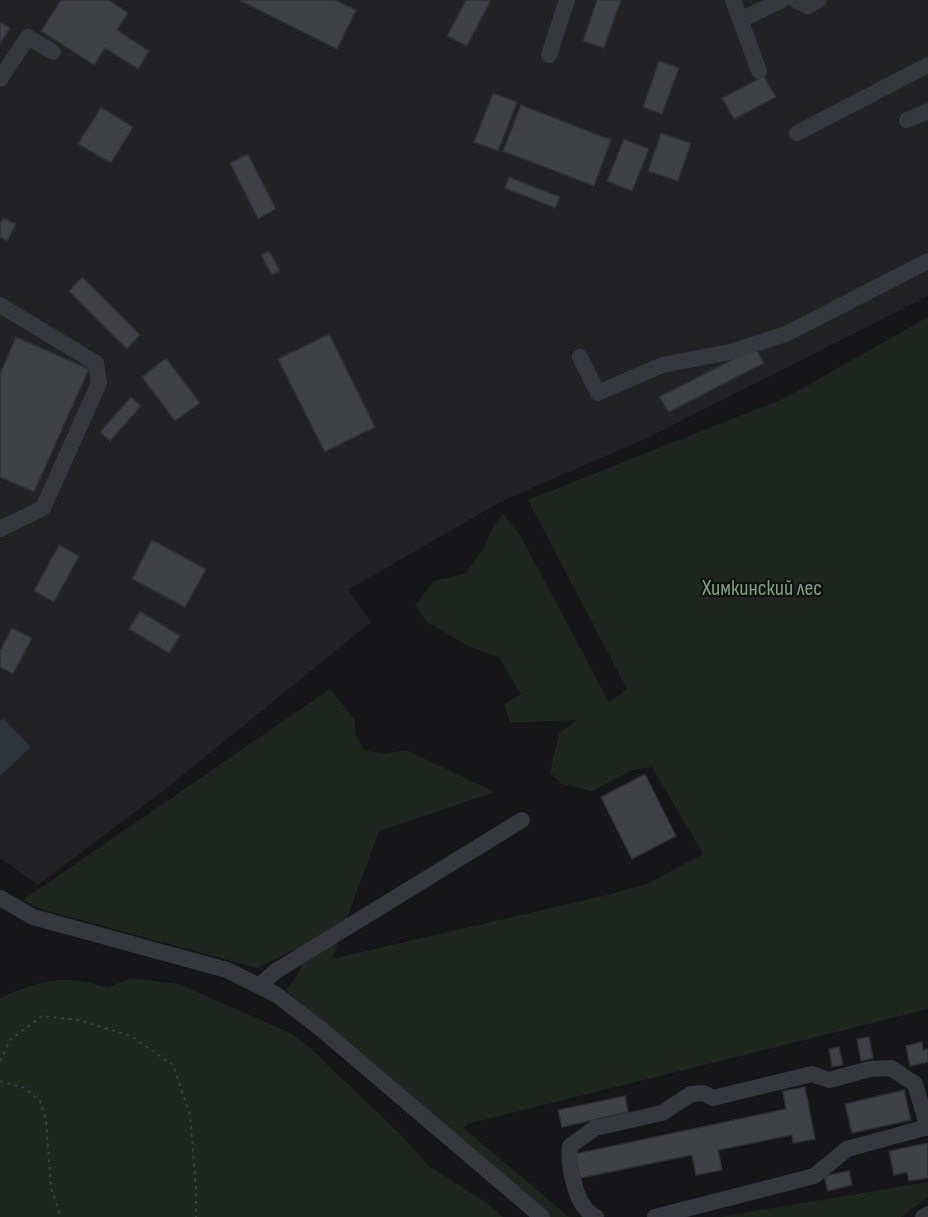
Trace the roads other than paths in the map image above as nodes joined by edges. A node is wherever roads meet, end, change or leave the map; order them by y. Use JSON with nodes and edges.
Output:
{"nodes":[{"id":1,"x":567,"y":0,"type":"edge"},
{"id":2,"x":733,"y":0,"type":"edge"},
{"id":3,"x":782,"y":0,"type":"edge"},
{"id":4,"x":796,"y":0,"type":"edge"},
{"id":5,"x":819,"y":0,"type":"edge"},
{"id":6,"x":741,"y":20,"type":"junction"},
{"id":7,"x":53,"y":52,"type":"dead end"},
{"id":8,"x":549,"y":56,"type":"dead end"},
{"id":9,"x":928,"y":66,"type":"edge"},
{"id":10,"x":759,"y":71,"type":"dead end"},
{"id":11,"x":0,"y":79,"type":"edge"},
{"id":12,"x":928,"y":111,"type":"edge"},
{"id":13,"x":907,"y":120,"type":"dead end"},
{"id":14,"x":797,"y":133,"type":"dead end"},
{"id":15,"x":928,"y":261,"type":"edge"},
{"id":16,"x":0,"y":304,"type":"edge"},
{"id":17,"x":580,"y":357,"type":"dead end"},
{"id":18,"x":0,"y":529,"type":"edge"},
{"id":19,"x":522,"y":820,"type":"dead end"},
{"id":20,"x":0,"y":898,"type":"edge"},
{"id":21,"x":259,"y":986,"type":"junction"},
{"id":22,"x":928,"y":1128,"type":"edge"},
{"id":23,"x":928,"y":1214,"type":"edge"},
{"id":24,"x":543,"y":1217,"type":"edge"},
{"id":25,"x":596,"y":1217,"type":"edge"},
{"id":26,"x":655,"y":1217,"type":"edge"},
{"id":27,"x":923,"y":1217,"type":"edge"}],
"edges":[{"from":1,"to":8,"type":"street"},
{"from":2,"to":6,"type":"street"},
{"from":3,"to":6,"type":"street"},
{"from":4,"to":5,"type":"street"},
{"from":6,"to":10,"type":"street"},
{"from":7,"to":11,"type":"street"},
{"from":9,"to":14,"type":"street"},
{"from":12,"to":13,"type":"street"},
{"from":15,"to":17,"type":"street"},
{"from":16,"to":18,"type":"street"},
{"from":19,"to":21,"type":"street"},
{"from":20,"to":21,"type":"street"},
{"from":21,"to":24,"type":"street"},
{"from":22,"to":25,"type":"street"},
{"from":22,"to":26,"type":"street"},
{"from":23,"to":27,"type":"street"}]}
